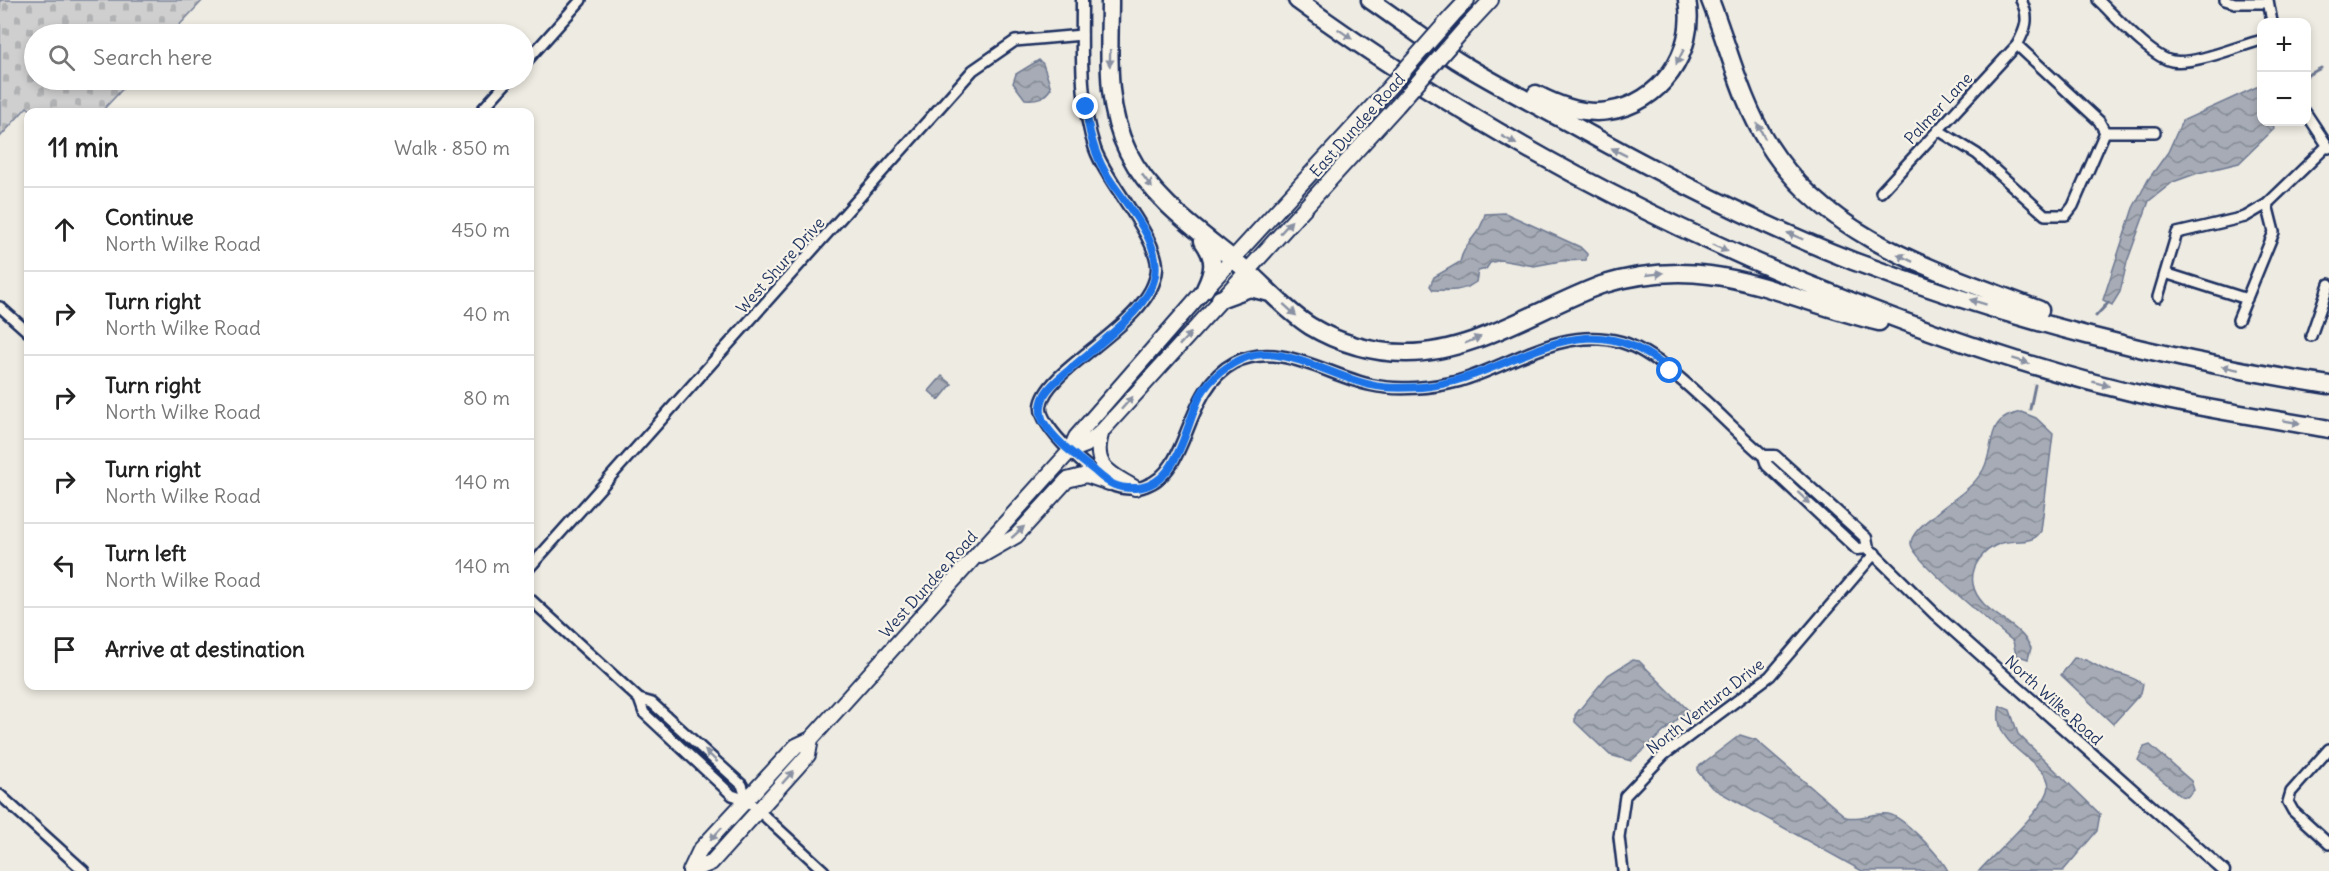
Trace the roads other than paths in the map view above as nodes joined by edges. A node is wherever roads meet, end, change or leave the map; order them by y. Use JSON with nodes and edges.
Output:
{"nodes":[{"id":1,"x":581,"y":0,"type":"edge"},
{"id":2,"x":1082,"y":0,"type":"edge"},
{"id":3,"x":1110,"y":0,"type":"edge"},
{"id":4,"x":1298,"y":0,"type":"edge"},
{"id":5,"x":1370,"y":0,"type":"edge"},
{"id":6,"x":1467,"y":0,"type":"edge"},
{"id":7,"x":1491,"y":0,"type":"edge"},
{"id":8,"x":1687,"y":0,"type":"edge"},
{"id":9,"x":1710,"y":0,"type":"edge"},
{"id":10,"x":2021,"y":0,"type":"edge"},
{"id":11,"x":2098,"y":0,"type":"edge"},
{"id":12,"x":2225,"y":0,"type":"edge"},
{"id":13,"x":2268,"y":1,"type":"edge"},
{"id":14,"x":2271,"y":18,"type":"edge"},
{"id":15,"x":1082,"y":35,"type":"junction"},
{"id":16,"x":2257,"y":41,"type":"edge"},
{"id":17,"x":2017,"y":45,"type":"junction"},
{"id":18,"x":534,"y":53,"type":"edge"},
{"id":19,"x":1474,"y":71,"type":"junction"},
{"id":20,"x":500,"y":90,"type":"edge"},
{"id":21,"x":484,"y":108,"type":"edge"},
{"id":22,"x":2311,"y":119,"type":"edge"},
{"id":23,"x":1938,"y":130,"type":"junction"},
{"id":24,"x":2105,"y":132,"type":"junction"},
{"id":25,"x":2155,"y":132,"type":"dead end"},
{"id":26,"x":2328,"y":147,"type":"edge"},
{"id":27,"x":1881,"y":192,"type":"dead end"},
{"id":28,"x":2267,"y":204,"type":"junction"},
{"id":29,"x":1198,"y":232,"type":"junction"},
{"id":30,"x":1240,"y":265,"type":"junction"},
{"id":31,"x":2165,"y":273,"type":"junction"},
{"id":32,"x":2329,"y":284,"type":"edge"},
{"id":33,"x":1204,"y":289,"type":"junction"},
{"id":34,"x":1272,"y":293,"type":"junction"},
{"id":35,"x":2158,"y":297,"type":"dead end"},
{"id":36,"x":1220,"y":299,"type":"junction"},
{"id":37,"x":2247,"y":299,"type":"junction"},
{"id":38,"x":0,"y":307,"type":"edge"},
{"id":39,"x":2238,"y":320,"type":"dead end"},
{"id":40,"x":24,"y":328,"type":"edge"},
{"id":41,"x":2311,"y":336,"type":"dead end"},
{"id":42,"x":1957,"y":341,"type":"junction"},
{"id":43,"x":2135,"y":347,"type":"junction"},
{"id":44,"x":2329,"y":385,"type":"edge"},
{"id":45,"x":2329,"y":429,"type":"edge"},
{"id":46,"x":1102,"y":430,"type":"junction"},
{"id":47,"x":1070,"y":451,"type":"junction"},
{"id":48,"x":1109,"y":483,"type":"junction"},
{"id":49,"x":1135,"y":488,"type":"junction"},
{"id":50,"x":1871,"y":550,"type":"junction"},
{"id":51,"x":534,"y":563,"type":"edge"},
{"id":52,"x":968,"y":563,"type":"junction"},
{"id":53,"x":534,"y":603,"type":"edge"},
{"id":54,"x":639,"y":699,"type":"junction"},
{"id":55,"x":812,"y":739,"type":"junction"},
{"id":56,"x":2329,"y":749,"type":"edge"},
{"id":57,"x":0,"y":795,"type":"edge"},
{"id":58,"x":747,"y":800,"type":"junction"},
{"id":59,"x":758,"y":810,"type":"junction"},
{"id":60,"x":2329,"y":844,"type":"edge"},
{"id":61,"x":84,"y":871,"type":"edge"},
{"id":62,"x":690,"y":871,"type":"edge"},
{"id":63,"x":824,"y":871,"type":"edge"},
{"id":64,"x":1623,"y":871,"type":"edge"},
{"id":65,"x":2224,"y":871,"type":"edge"}],
"edges":[{"from":1,"to":18,"type":"street"},
{"from":2,"to":15,"type":"street"},
{"from":3,"to":29,"type":"highway","one_way":true},
{"from":4,"to":42,"type":"highway","one_way":true},
{"from":5,"to":19,"type":"highway"},
{"from":6,"to":30,"type":"main road","name":"East Dundee Road","bridge":true},
{"from":30,"to":7,"type":"main road","name":"East Dundee Road","one_way":true,"bridge":true},
{"from":8,"to":19,"type":"highway","one_way":true},
{"from":43,"to":9,"type":"highway","one_way":true},
{"from":10,"to":17,"type":"street"},
{"from":11,"to":16,"type":"street"},
{"from":12,"to":13,"type":"street"},
{"from":13,"to":14,"type":"street"},
{"from":15,"to":47,"type":"street"},
{"from":15,"to":51,"type":"street","name":"West Shure Drive"},
{"from":17,"to":23,"type":"street","name":"Palmer Lane"},
{"from":17,"to":24,"type":"street"},
{"from":43,"to":19,"type":"highway","one_way":true},
{"from":20,"to":21,"type":"street"},
{"from":22,"to":26,"type":"street"},
{"from":23,"to":24,"type":"street"},
{"from":23,"to":27,"type":"street","name":"Palmer Lane"},
{"from":24,"to":25,"type":"street"},
{"from":26,"to":28,"type":"street"},
{"from":28,"to":31,"type":"street"},
{"from":28,"to":37,"type":"street"},
{"from":29,"to":30,"type":"highway"},
{"from":29,"to":33,"type":"highway"},
{"from":30,"to":33,"type":"main road","name":"West Dundee Road"},
{"from":30,"to":34,"type":"highway"},
{"from":30,"to":36,"type":"main road","name":"West Dundee Road"},
{"from":31,"to":35,"type":"street"},
{"from":31,"to":37,"type":"street"},
{"from":32,"to":41,"type":"street"},
{"from":33,"to":47,"type":"main road","name":"West Dundee Road"},
{"from":34,"to":36,"type":"highway"},
{"from":34,"to":42,"type":"highway","one_way":true},
{"from":46,"to":36,"type":"main road","name":"West Dundee Road","one_way":true},
{"from":37,"to":39,"type":"street"},
{"from":38,"to":40,"type":"street"},
{"from":42,"to":45,"type":"highway","one_way":true},
{"from":44,"to":43,"type":"highway","one_way":true},
{"from":46,"to":47,"type":"main road","name":"West Dundee Road"},
{"from":46,"to":49,"type":"main road"},
{"from":47,"to":48,"type":"street"},
{"from":47,"to":52,"type":"main road","name":"West Dundee Road"},
{"from":48,"to":49,"type":"street"},
{"from":52,"to":48,"type":"main road","one_way":true},
{"from":49,"to":50,"type":"street","name":"North Wilke Road"},
{"from":50,"to":64,"type":"street","name":"North Ventura Drive"},
{"from":50,"to":65,"type":"street","name":"North Wilke Road"},
{"from":52,"to":55,"type":"main road","name":"West Dundee Road"},
{"from":53,"to":54,"type":"street"},
{"from":54,"to":58,"type":"street"},
{"from":58,"to":54,"type":"street","one_way":true},
{"from":55,"to":58,"type":"main road","name":"West Dundee Road"},
{"from":59,"to":55,"type":"main road","name":"West Dundee Road","one_way":true},
{"from":56,"to":60,"type":"street"},
{"from":57,"to":61,"type":"street"},
{"from":58,"to":59,"type":"street"},
{"from":58,"to":62,"type":"main road","name":"West Dundee Road","one_way":true},
{"from":59,"to":62,"type":"main road","name":"West Dundee Road"},
{"from":59,"to":63,"type":"street"}]}
